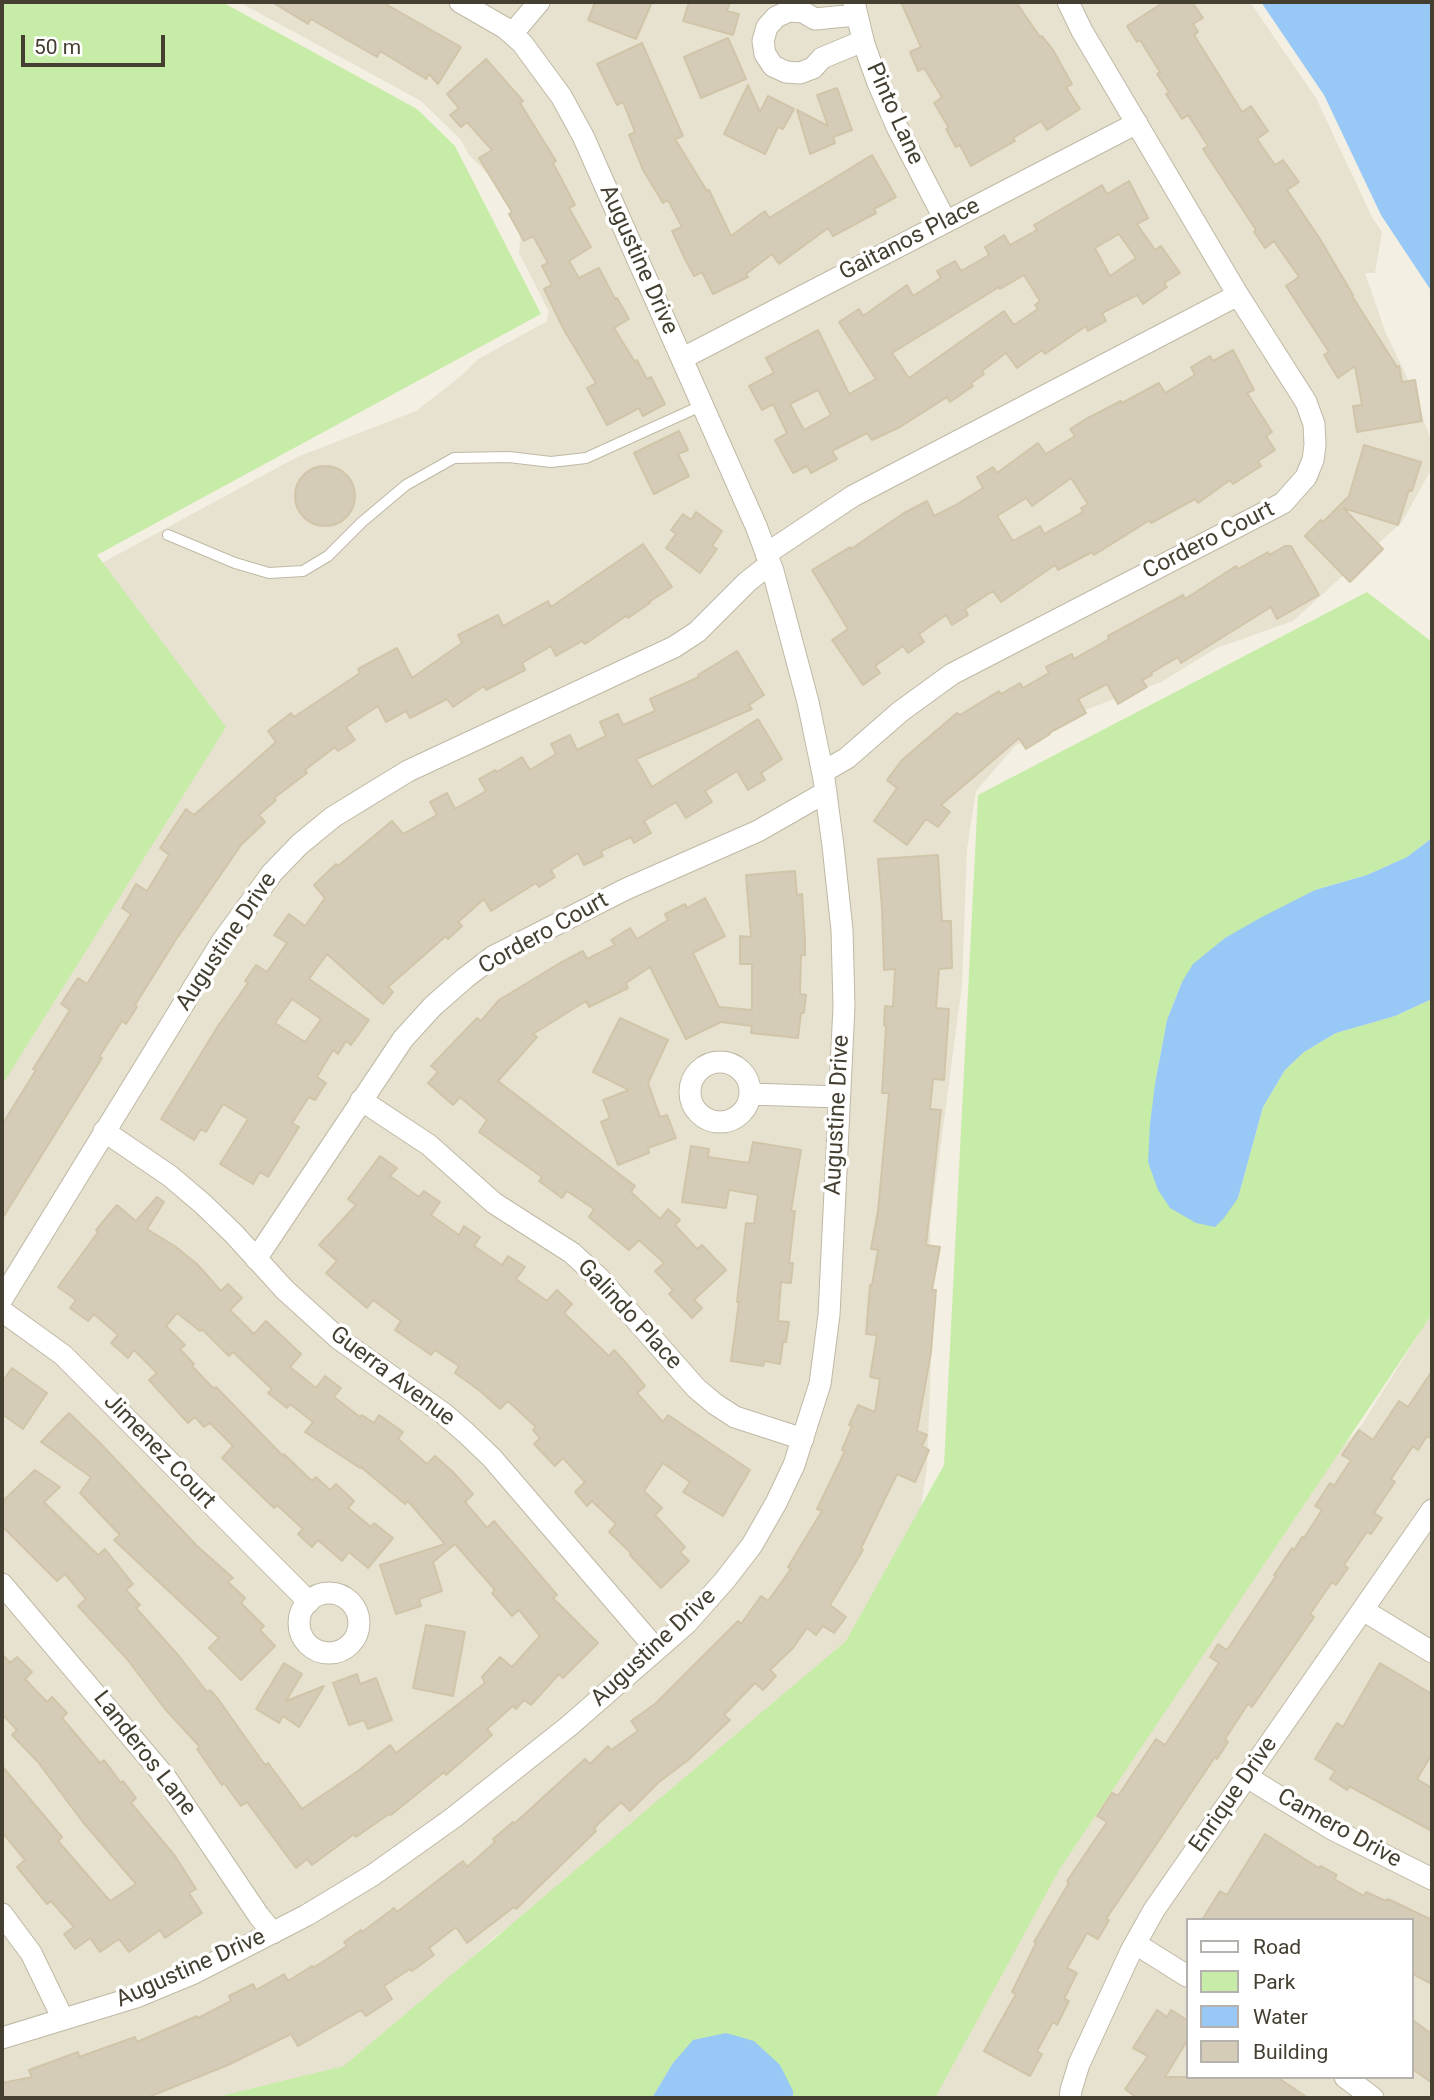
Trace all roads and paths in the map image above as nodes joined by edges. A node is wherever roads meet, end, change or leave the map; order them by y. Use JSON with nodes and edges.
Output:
{"nodes":[{"id":1,"x":460,"y":2,"type":"edge"},
{"id":2,"x":539,"y":2,"type":"edge"},
{"id":3,"x":1068,"y":2,"type":"edge"},
{"id":4,"x":855,"y":8,"type":"edge"},
{"id":5,"x":512,"y":34,"type":"junction"},
{"id":6,"x":863,"y":41,"type":"junction"},
{"id":7,"x":1137,"y":123,"type":"junction"},
{"id":8,"x":946,"y":222,"type":"junction"},
{"id":9,"x":1238,"y":295,"type":"junction"},
{"id":10,"x":682,"y":358,"type":"junction"},
{"id":11,"x":703,"y":405,"type":"junction"},
{"id":12,"x":168,"y":535,"type":"dead end"},
{"id":13,"x":768,"y":559,"type":"junction"},
{"id":14,"x":825,"y":782,"type":"junction"},
{"id":15,"x":750,"y":1094,"type":"dead end"},
{"id":16,"x":839,"y":1097,"type":"junction"},
{"id":17,"x":361,"y":1100,"type":"junction"},
{"id":18,"x":104,"y":1131,"type":"junction"},
{"id":19,"x":256,"y":1259,"type":"junction"},
{"id":20,"x":2,"y":1299,"type":"edge"},
{"id":21,"x":2,"y":1311,"type":"edge"},
{"id":22,"x":803,"y":1439,"type":"junction"},
{"id":23,"x":1432,"y":1510,"type":"edge"},
{"id":24,"x":2,"y":1584,"type":"edge"},
{"id":25,"x":309,"y":1602,"type":"dead end"},
{"id":26,"x":1363,"y":1610,"type":"junction"},
{"id":27,"x":656,"y":1649,"type":"junction"},
{"id":28,"x":1432,"y":1652,"type":"edge"},
{"id":29,"x":1247,"y":1777,"type":"junction"},
{"id":30,"x":1432,"y":1879,"type":"edge"},
{"id":31,"x":2,"y":1914,"type":"edge"},
{"id":32,"x":273,"y":1933,"type":"junction"},
{"id":33,"x":1136,"y":1944,"type":"junction"},
{"id":34,"x":1186,"y":1975,"type":"edge"},
{"id":35,"x":63,"y":2019,"type":"junction"},
{"id":36,"x":2,"y":2038,"type":"edge"},
{"id":37,"x":1348,"y":2079,"type":"edge"},
{"id":38,"x":1070,"y":2098,"type":"edge"},
{"id":39,"x":1373,"y":2098,"type":"edge"}],
"edges":[{"from":1,"to":5,"type":"street","name":"Augustine Drive"},
{"from":2,"to":5,"type":"street"},
{"from":3,"to":7,"type":"street","name":"Cordero Court"},
{"from":4,"to":6,"type":"street","name":"Pinto Lane"},
{"from":4,"to":6,"type":"street"},
{"from":5,"to":10,"type":"street","name":"Augustine Drive"},
{"from":6,"to":8,"type":"street","name":"Pinto Lane"},
{"from":7,"to":8,"type":"street","name":"Gaitanos Place"},
{"from":7,"to":9,"type":"street","name":"Cordero Court"},
{"from":8,"to":10,"type":"street","name":"Gaitanos Place"},
{"from":9,"to":13,"type":"street","name":"Augustine Drive"},
{"from":9,"to":14,"type":"street","name":"Cordero Court"},
{"from":10,"to":11,"type":"street","name":"Augustine Drive"},
{"from":11,"to":12,"type":"lane"},
{"from":11,"to":13,"type":"street","name":"Augustine Drive"},
{"from":13,"to":14,"type":"street","name":"Augustine Drive"},
{"from":13,"to":18,"type":"street","name":"Augustine Drive"},
{"from":14,"to":16,"type":"street","name":"Augustine Drive"},
{"from":14,"to":17,"type":"street","name":"Cordero Court"},
{"from":15,"to":16,"type":"street"},
{"from":16,"to":22,"type":"street","name":"Augustine Drive"},
{"from":17,"to":19,"type":"street","name":"Cordero Court"},
{"from":17,"to":22,"type":"street","name":"Galindo Place"},
{"from":18,"to":19,"type":"street","name":"Guerra Avenue"},
{"from":18,"to":20,"type":"street","name":"Augustine Drive"},
{"from":19,"to":27,"type":"street","name":"Guerra Avenue"},
{"from":21,"to":25,"type":"street","name":"Jimenez Court"},
{"from":22,"to":27,"type":"street","name":"Augustine Drive"},
{"from":23,"to":26,"type":"street","name":"Enrique Drive"},
{"from":24,"to":32,"type":"street","name":"Landeros Lane"},
{"from":26,"to":28,"type":"street"},
{"from":26,"to":29,"type":"street","name":"Enrique Drive"},
{"from":27,"to":32,"type":"street","name":"Augustine Drive"},
{"from":29,"to":30,"type":"street","name":"Camero Drive"},
{"from":29,"to":33,"type":"street","name":"Enrique Drive"},
{"from":31,"to":35,"type":"street"},
{"from":32,"to":35,"type":"street","name":"Augustine Drive"},
{"from":33,"to":34,"type":"street"},
{"from":33,"to":38,"type":"street","name":"Enrique Drive"},
{"from":35,"to":36,"type":"street","name":"Augustine Drive"},
{"from":37,"to":39,"type":"street"}]}
